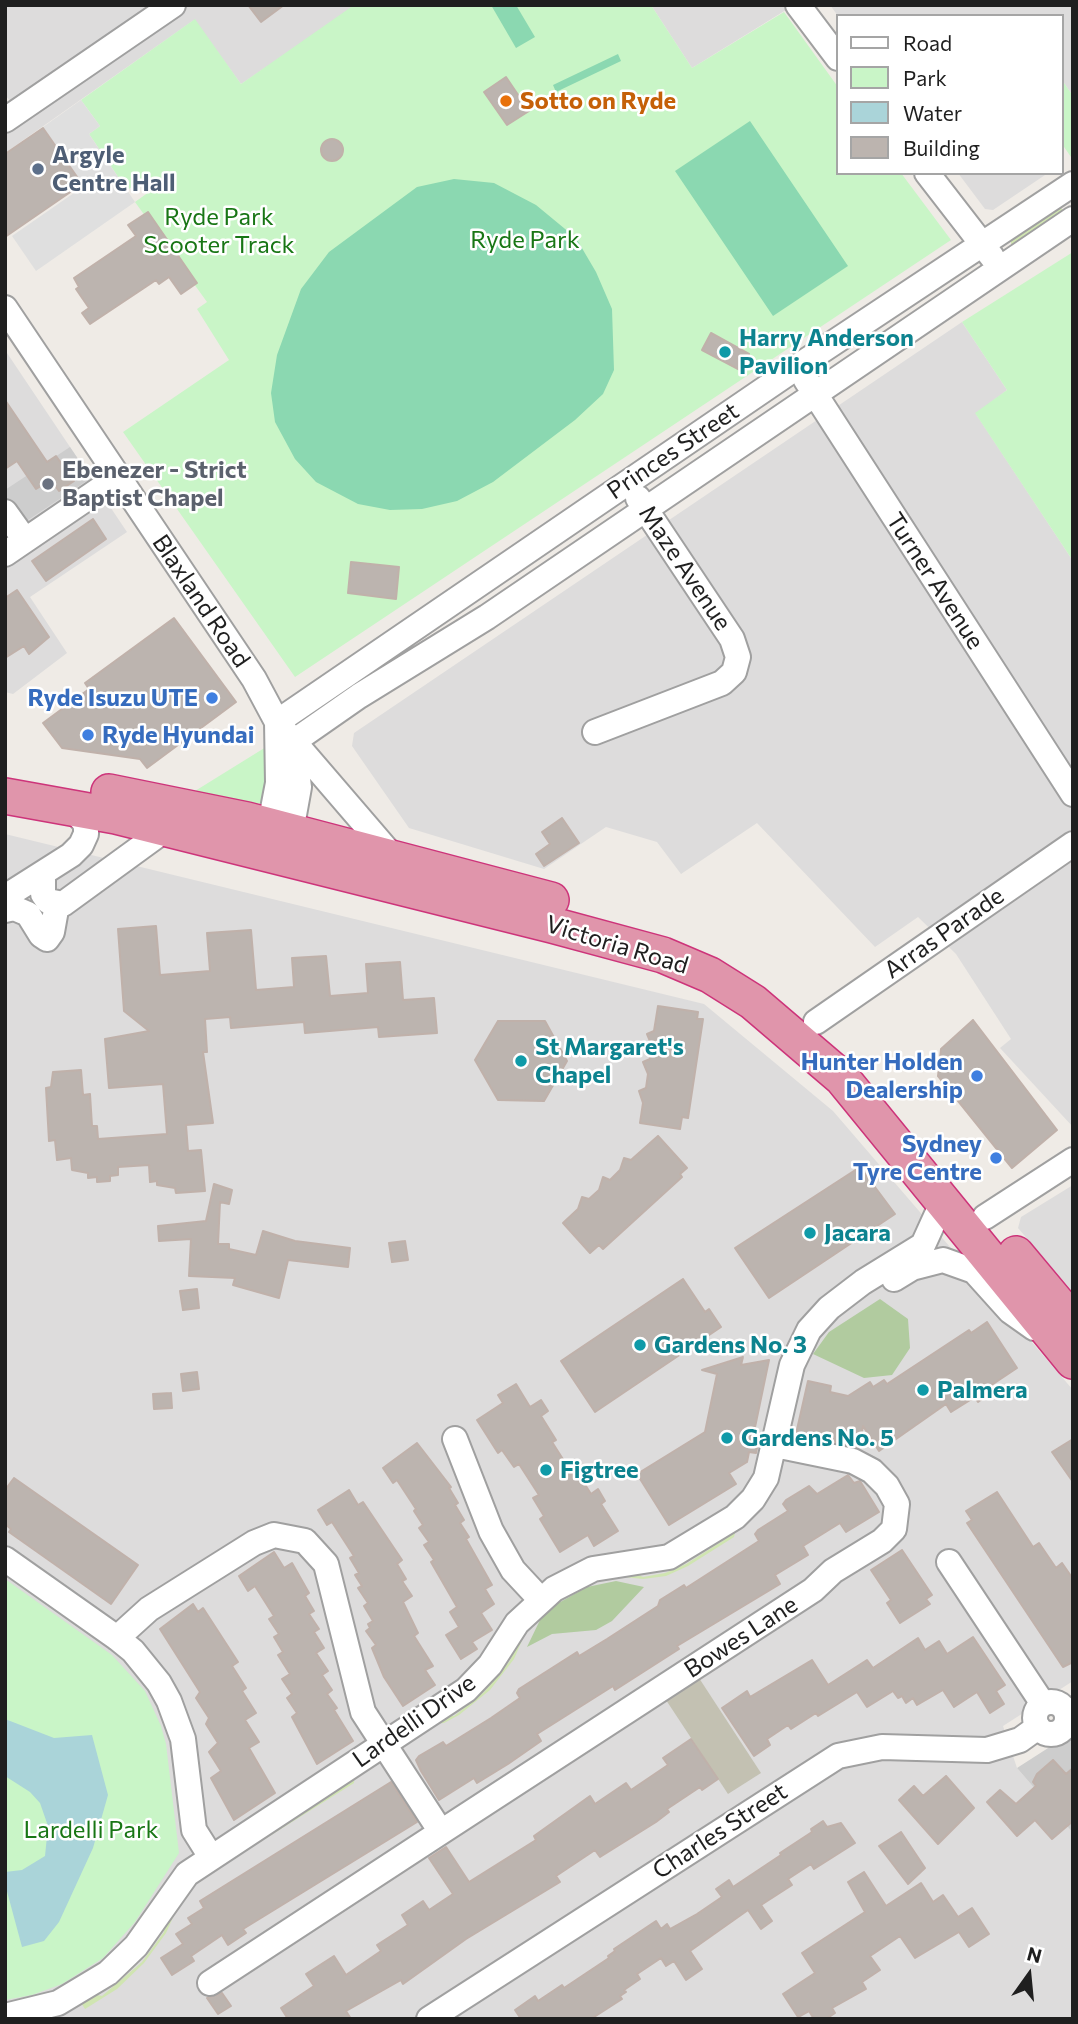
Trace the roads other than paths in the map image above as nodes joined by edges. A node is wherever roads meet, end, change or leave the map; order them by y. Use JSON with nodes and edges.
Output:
{"nodes":[{"id":1,"x":173,"y":5,"type":"edge"},
{"id":2,"x":799,"y":5,"type":"edge"},
{"id":3,"x":836,"y":55,"type":"edge"},
{"id":4,"x":5,"y":120,"type":"edge"},
{"id":5,"x":929,"y":175,"type":"edge"},
{"id":6,"x":1073,"y":184,"type":"edge"},
{"id":7,"x":1073,"y":219,"type":"edge"},
{"id":8,"x":982,"y":244,"type":"junction"},
{"id":9,"x":1001,"y":269,"type":"junction"},
{"id":10,"x":5,"y":308,"type":"edge"},
{"id":11,"x":797,"y":367,"type":"junction"},
{"id":12,"x":815,"y":394,"type":"junction"},
{"id":13,"x":118,"y":477,"type":"junction"},
{"id":14,"x":627,"y":483,"type":"junction"},
{"id":15,"x":646,"y":510,"type":"junction"},
{"id":16,"x":5,"y":512,"type":"edge"},
{"id":17,"x":549,"y":535,"type":"junction"},
{"id":18,"x":15,"y":547,"type":"edge"},
{"id":19,"x":568,"y":563,"type":"junction"},
{"id":20,"x":471,"y":588,"type":"junction"},
{"id":21,"x":487,"y":617,"type":"junction"},
{"id":22,"x":277,"y":722,"type":"junction"},
{"id":23,"x":596,"y":732,"type":"dead end"},
{"id":24,"x":293,"y":742,"type":"junction"},
{"id":25,"x":5,"y":775,"type":"edge"},
{"id":26,"x":1073,"y":794,"type":"edge"},
{"id":27,"x":5,"y":796,"type":"edge"},
{"id":28,"x":72,"y":808,"type":"junction"},
{"id":29,"x":166,"y":829,"type":"junction"},
{"id":30,"x":278,"y":842,"type":"junction"},
{"id":31,"x":1073,"y":844,"type":"edge"},
{"id":32,"x":81,"y":845,"type":"junction"},
{"id":33,"x":393,"y":857,"type":"junction"},
{"id":34,"x":113,"y":870,"type":"junction"},
{"id":35,"x":36,"y":877,"type":"junction"},
{"id":36,"x":5,"y":897,"type":"edge"},
{"id":37,"x":57,"y":904,"type":"junction"},
{"id":38,"x":16,"y":912,"type":"edge"},
{"id":39,"x":816,"y":1022,"type":"junction"},
{"id":40,"x":1073,"y":1160,"type":"edge"},
{"id":41,"x":943,"y":1201,"type":"junction"},
{"id":42,"x":985,"y":1217,"type":"junction"},
{"id":43,"x":809,"y":1330,"type":"junction"},
{"id":44,"x":1069,"y":1344,"type":"edge"},
{"id":45,"x":455,"y":1438,"type":"dead end"},
{"id":46,"x":775,"y":1445,"type":"junction"},
{"id":47,"x":5,"y":1559,"type":"edge"},
{"id":48,"x":949,"y":1562,"type":"dead end"},
{"id":49,"x":540,"y":1600,"type":"junction"},
{"id":50,"x":117,"y":1637,"type":"junction"},
{"id":51,"x":1054,"y":1711,"type":"edge"},
{"id":52,"x":384,"y":1744,"type":"junction"},
{"id":53,"x":441,"y":1832,"type":"junction"},
{"id":54,"x":211,"y":1857,"type":"junction"},
{"id":55,"x":209,"y":1983,"type":"dead end"},
{"id":56,"x":5,"y":2016,"type":"edge"},
{"id":57,"x":429,"y":2019,"type":"edge"}],
"edges":[{"from":1,"to":4,"type":"street"},
{"from":2,"to":3,"type":"street"},
{"from":5,"to":8,"type":"street"},
{"from":6,"to":8,"type":"street","name":"Princes Street"},
{"from":7,"to":9,"type":"street","name":"Princes Street"},
{"from":8,"to":9,"type":"street"},
{"from":8,"to":11,"type":"street","name":"Princes Street"},
{"from":9,"to":12,"type":"street","name":"Princes Street"},
{"from":10,"to":13,"type":"street","name":"Blaxland Road"},
{"from":11,"to":12,"type":"street","name":"Turner Avenue"},
{"from":11,"to":14,"type":"street","name":"Princes Street"},
{"from":12,"to":15,"type":"street","name":"Princes Street"},
{"from":12,"to":26,"type":"street","name":"Turner Avenue"},
{"from":13,"to":18,"type":"street"},
{"from":13,"to":22,"type":"street","name":"Blaxland Road"},
{"from":14,"to":15,"type":"street","name":"Maze Avenue"},
{"from":14,"to":17,"type":"street","name":"Princes Street"},
{"from":15,"to":19,"type":"street","name":"Princes Street"},
{"from":15,"to":23,"type":"street","name":"Maze Avenue"},
{"from":16,"to":18,"type":"street"},
{"from":17,"to":19,"type":"street"},
{"from":17,"to":20,"type":"street","name":"Princes Street"},
{"from":19,"to":21,"type":"street","name":"Princes Street"},
{"from":20,"to":21,"type":"street"},
{"from":20,"to":22,"type":"street","name":"Princes Street"},
{"from":21,"to":24,"type":"street","name":"Princes Street"},
{"from":22,"to":24,"type":"street","name":"Blaxland Road"},
{"from":22,"to":30,"type":"street","name":"Blaxland Road"},
{"from":24,"to":30,"type":"street"},
{"from":24,"to":33,"type":"street","name":"Blaxland Road"},
{"from":25,"to":30,"type":"highway","name":"Victoria Road"},
{"from":27,"to":28,"type":"highway","name":"Victoria Road"},
{"from":28,"to":29,"type":"highway","name":"Victoria Road"},
{"from":28,"to":32,"type":"street"},
{"from":29,"to":30,"type":"highway","name":"Victoria Road"},
{"from":29,"to":34,"type":"street"},
{"from":30,"to":33,"type":"highway","name":"Victoria Road"},
{"from":30,"to":41,"type":"highway","name":"Victoria Road"},
{"from":31,"to":39,"type":"street","name":"Arras Parade"},
{"from":32,"to":34,"type":"street"},
{"from":32,"to":35,"type":"street"},
{"from":33,"to":39,"type":"highway","name":"Victoria Road"},
{"from":34,"to":37,"type":"street"},
{"from":35,"to":36,"type":"street"},
{"from":35,"to":37,"type":"street"},
{"from":35,"to":38,"type":"street"},
{"from":37,"to":38,"type":"street"},
{"from":39,"to":42,"type":"highway","name":"Victoria Road"},
{"from":40,"to":42,"type":"street"},
{"from":41,"to":43,"type":"street","name":"Lardelli Drive"},
{"from":41,"to":44,"type":"highway","name":"Victoria Road"},
{"from":42,"to":44,"type":"highway","name":"Victoria Road"},
{"from":43,"to":44,"type":"street"},
{"from":43,"to":46,"type":"street","name":"Lardelli Drive"},
{"from":45,"to":49,"type":"street"},
{"from":46,"to":49,"type":"street","name":"Lardelli Drive"},
{"from":46,"to":53,"type":"street","name":"Bowes Lane"},
{"from":47,"to":50,"type":"street"},
{"from":48,"to":51,"type":"street"},
{"from":49,"to":52,"type":"street","name":"Lardelli Drive"},
{"from":50,"to":52,"type":"street"},
{"from":50,"to":54,"type":"street"},
{"from":51,"to":57,"type":"street","name":"Charles Street"},
{"from":52,"to":53,"type":"street"},
{"from":52,"to":54,"type":"street","name":"Lardelli Drive"},
{"from":53,"to":55,"type":"street","name":"Bowes Lane"},
{"from":54,"to":56,"type":"street","name":"Lardelli Drive"}]}
